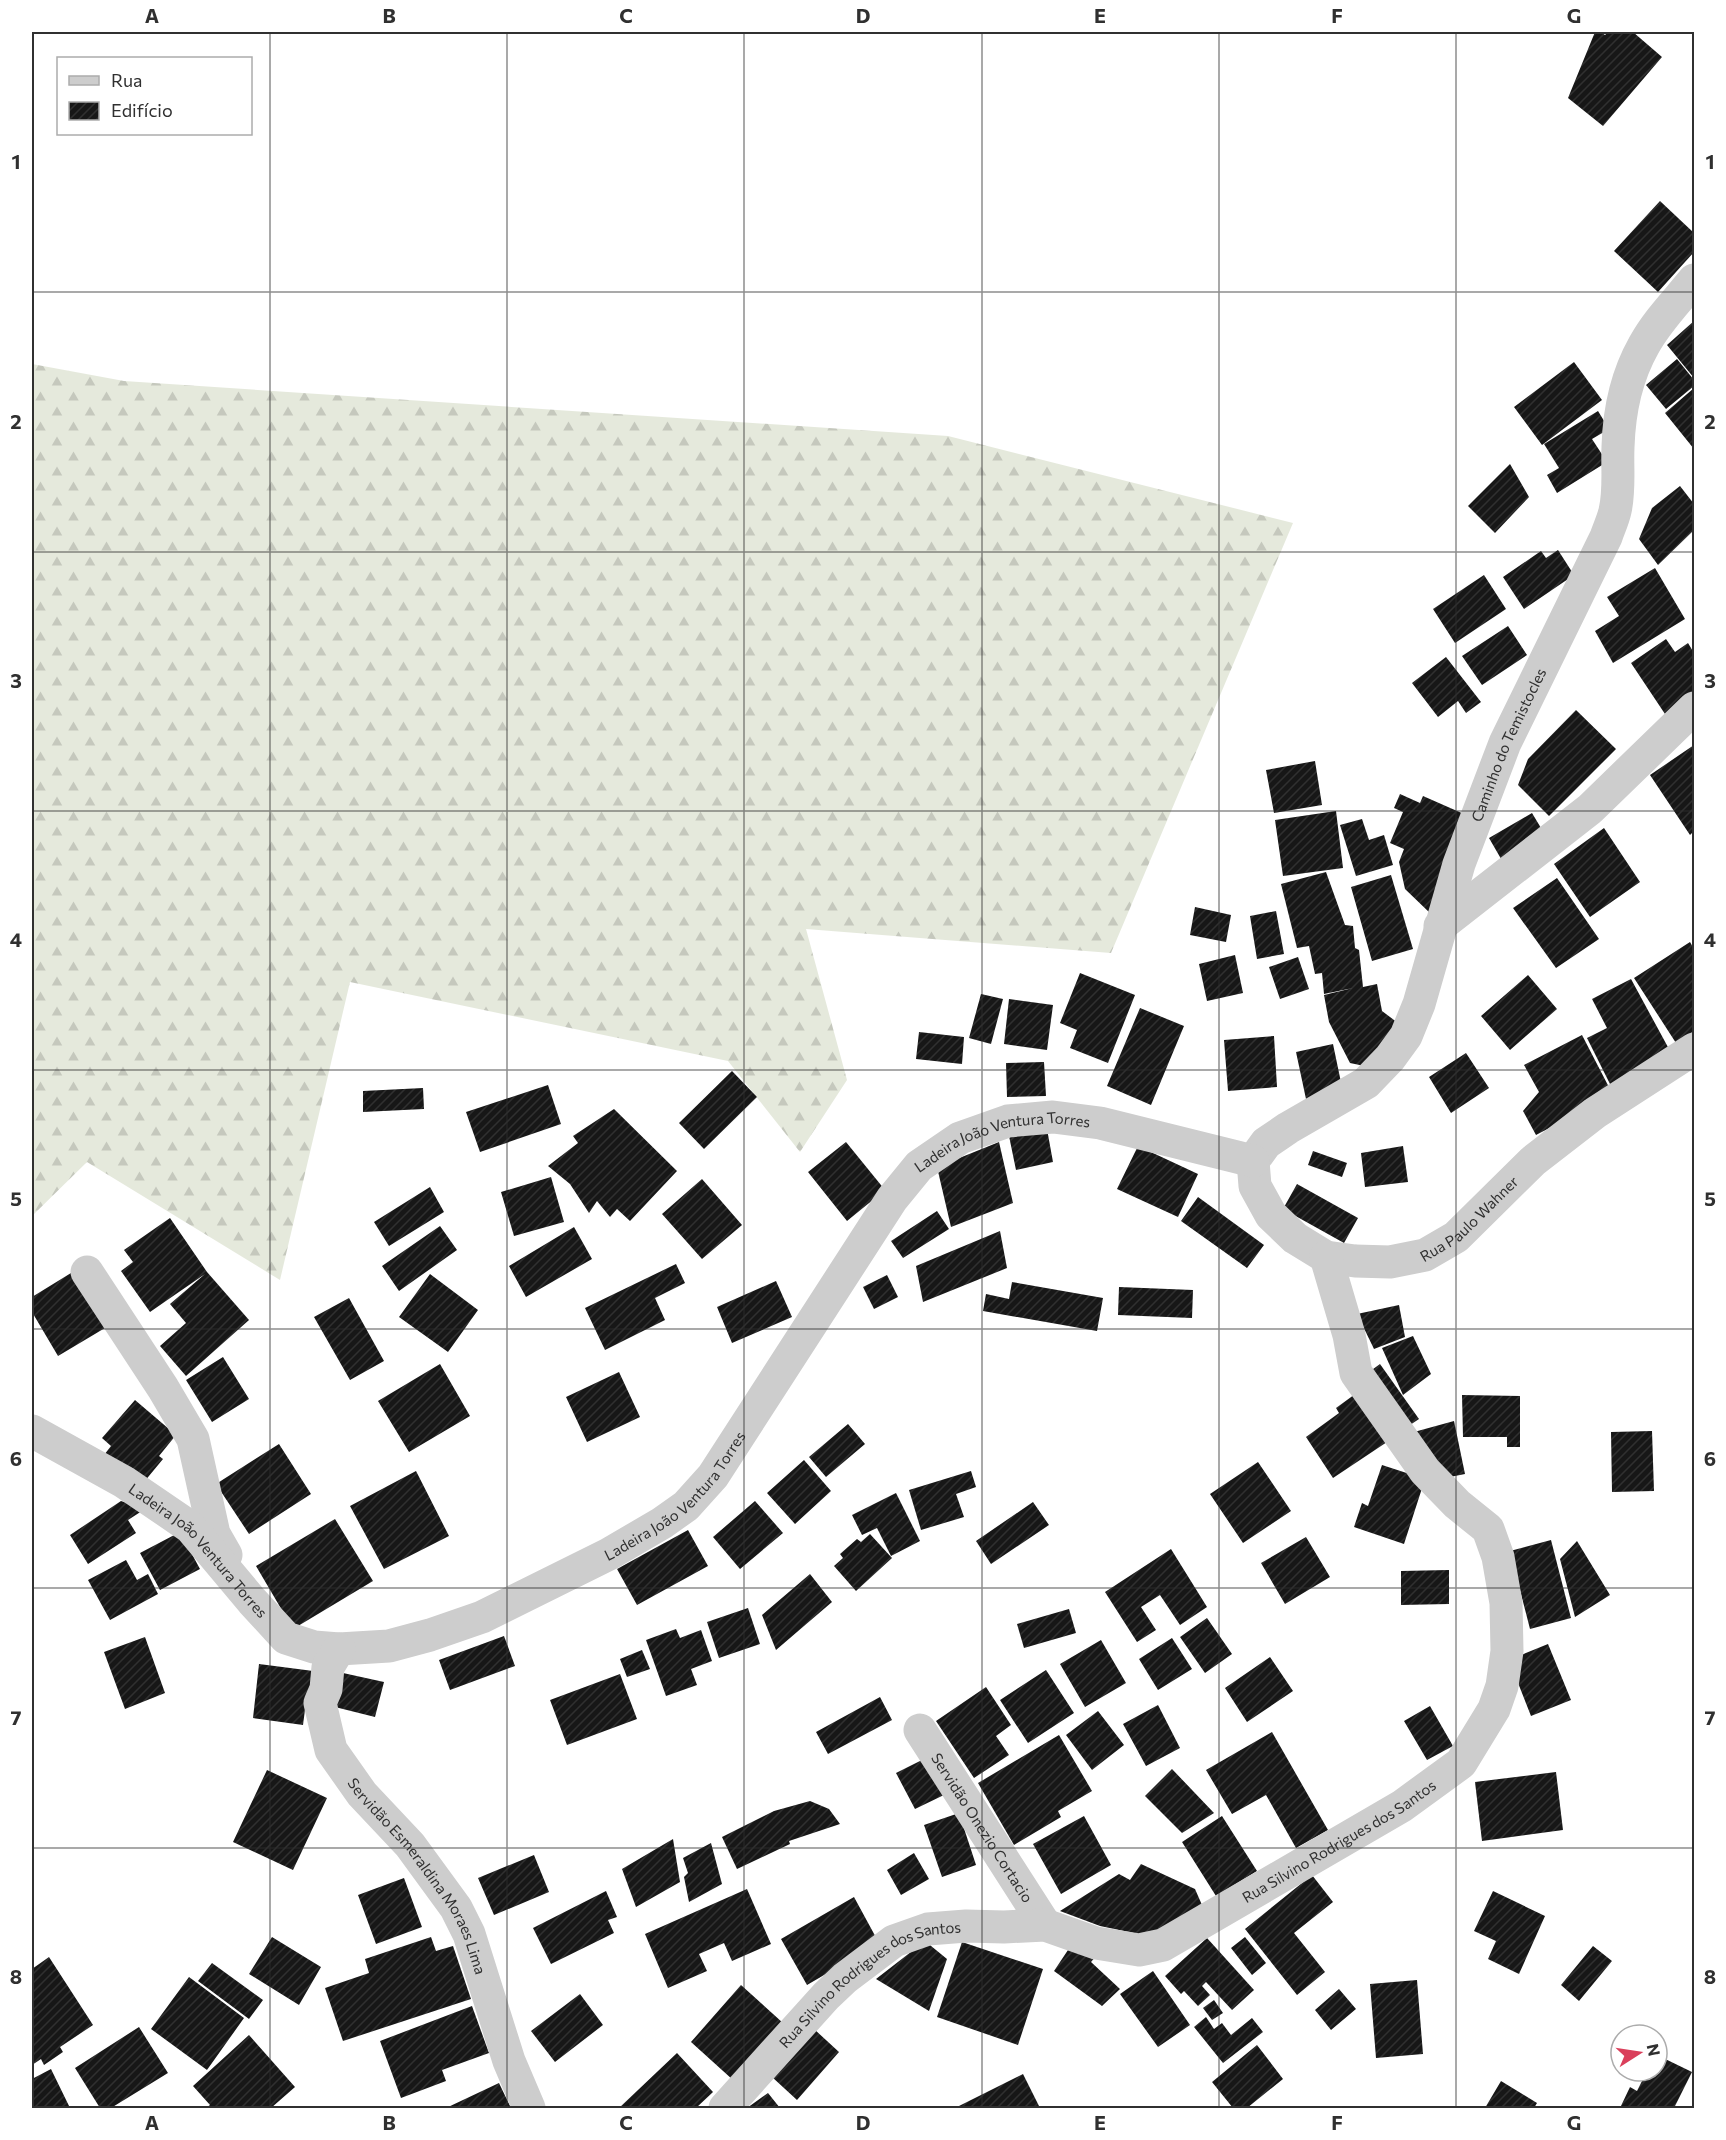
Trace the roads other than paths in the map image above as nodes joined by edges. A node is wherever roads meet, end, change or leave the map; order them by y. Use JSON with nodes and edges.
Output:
{"nodes":[{"id":1,"x":1695,"y":280,"type":"edge"},
{"id":2,"x":1695,"y":708,"type":"edge"},
{"id":3,"x":1440,"y":926,"type":"junction"},
{"id":4,"x":1695,"y":1049,"type":"edge"},
{"id":5,"x":1253,"y":1161,"type":"junction"},
{"id":6,"x":1326,"y":1257,"type":"junction"},
{"id":7,"x":87,"y":1272,"type":"dead end"},
{"id":8,"x":32,"y":1431,"type":"edge"},
{"id":9,"x":252,"y":1601,"type":"junction"},
{"id":10,"x":339,"y":1648,"type":"junction"},
{"id":11,"x":920,"y":1730,"type":"dead end"},
{"id":12,"x":1045,"y":1925,"type":"junction"},
{"id":13,"x":529,"y":2109,"type":"edge"},
{"id":14,"x":725,"y":2109,"type":"edge"}],
"edges":[{"from":1,"to":3,"type":"street","name":"Caminho do Temistocles"},
{"from":2,"to":3,"type":"street"},
{"from":3,"to":5,"type":"street","name":"Caminho do Temistocles"},
{"from":4,"to":6,"type":"street","name":"Rua Paulo Wahner"},
{"from":5,"to":6,"type":"street","name":"Rua Paulo Wahner"},
{"from":5,"to":10,"type":"street","name":"Ladeira João Ventura Torres"},
{"from":6,"to":12,"type":"street","name":"Rua Silvino Rodrigues dos Santos"},
{"from":7,"to":9,"type":"street"},
{"from":8,"to":9,"type":"street","name":"Ladeira João Ventura Torres"},
{"from":9,"to":10,"type":"street","name":"Ladeira João Ventura Torres"},
{"from":10,"to":13,"type":"street","name":"Servidão Esmeraldina Moraes Lima"},
{"from":11,"to":12,"type":"street","name":"Servidão Onezio Cortacio"},
{"from":12,"to":14,"type":"street","name":"Rua Silvino Rodrigues dos Santos"}]}
